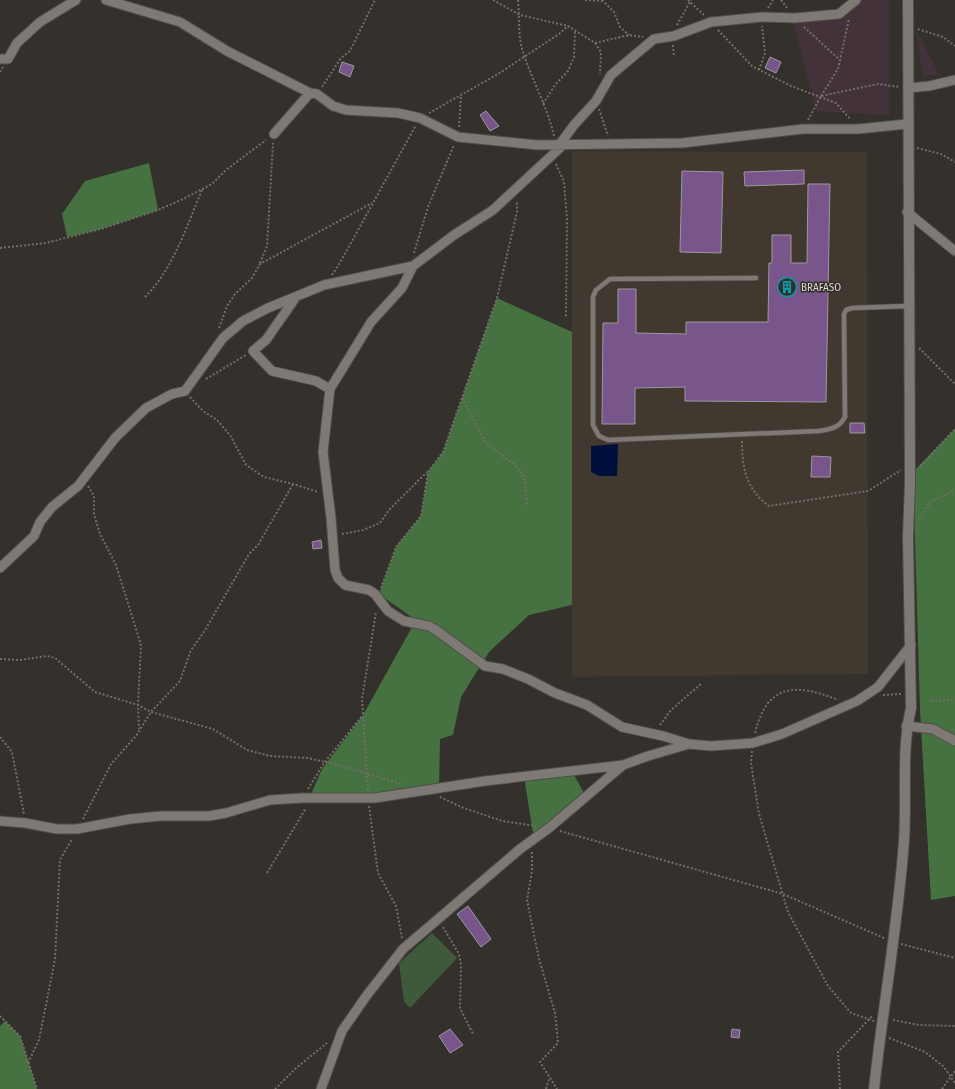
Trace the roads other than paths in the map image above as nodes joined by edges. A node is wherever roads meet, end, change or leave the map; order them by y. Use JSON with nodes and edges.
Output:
{"nodes":[{"id":1,"x":76,"y":0,"type":"edge"},
{"id":2,"x":106,"y":0,"type":"edge"},
{"id":3,"x":908,"y":0,"type":"edge"},
{"id":4,"x":855,"y":1,"type":"edge"},
{"id":5,"x":0,"y":60,"type":"edge"},
{"id":6,"x":955,"y":80,"type":"edge"},
{"id":7,"x":908,"y":88,"type":"junction"},
{"id":8,"x":314,"y":94,"type":"junction"},
{"id":9,"x":907,"y":124,"type":"junction"},
{"id":10,"x":274,"y":134,"type":"road end"},
{"id":11,"x":560,"y":145,"type":"junction"},
{"id":12,"x":907,"y":212,"type":"junction"},
{"id":13,"x":955,"y":251,"type":"edge"},
{"id":14,"x":413,"y":266,"type":"junction"},
{"id":15,"x":756,"y":278,"type":"dead end"},
{"id":16,"x":296,"y":297,"type":"junction"},
{"id":17,"x":908,"y":306,"type":"junction"},
{"id":18,"x":330,"y":389,"type":"junction"},
{"id":19,"x":0,"y":568,"type":"edge"},
{"id":20,"x":911,"y":645,"type":"junction"},
{"id":21,"x":906,"y":726,"type":"junction"},
{"id":22,"x":955,"y":742,"type":"edge"},
{"id":23,"x":689,"y":744,"type":"junction"},
{"id":24,"x":623,"y":765,"type":"junction"},
{"id":25,"x":0,"y":821,"type":"edge"},
{"id":26,"x":321,"y":1089,"type":"edge"},
{"id":27,"x":874,"y":1089,"type":"edge"}],
"edges":[{"from":1,"to":5,"type":"street"},
{"from":2,"to":8,"type":"street"},
{"from":3,"to":7,"type":"street"},
{"from":4,"to":11,"type":"street"},
{"from":6,"to":7,"type":"street"},
{"from":7,"to":9,"type":"street"},
{"from":8,"to":10,"type":"street"},
{"from":8,"to":11,"type":"street"},
{"from":9,"to":11,"type":"street"},
{"from":9,"to":12,"type":"street"},
{"from":11,"to":14,"type":"street"},
{"from":12,"to":13,"type":"street"},
{"from":12,"to":17,"type":"street"},
{"from":14,"to":16,"type":"street"},
{"from":14,"to":18,"type":"street"},
{"from":15,"to":17,"type":"lane"},
{"from":16,"to":18,"type":"street"},
{"from":16,"to":19,"type":"street"},
{"from":17,"to":20,"type":"street"},
{"from":18,"to":23,"type":"street"},
{"from":20,"to":21,"type":"street"},
{"from":20,"to":23,"type":"street"},
{"from":21,"to":22,"type":"street"},
{"from":21,"to":27,"type":"street"},
{"from":23,"to":24,"type":"street"},
{"from":24,"to":25,"type":"street"},
{"from":24,"to":26,"type":"street"}]}
